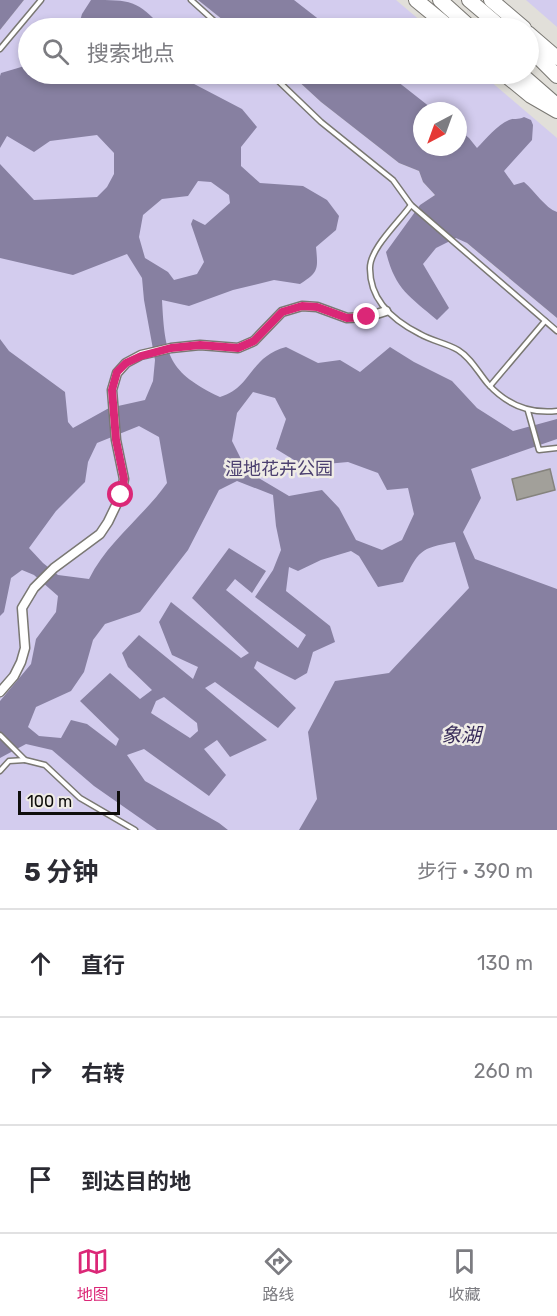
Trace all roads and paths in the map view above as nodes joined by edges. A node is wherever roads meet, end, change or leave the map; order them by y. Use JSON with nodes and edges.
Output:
{"nodes":[{"id":1,"x":41,"y":0,"type":"edge"},
{"id":2,"x":191,"y":0,"type":"edge"},
{"id":3,"x":416,"y":0,"type":"edge"},
{"id":4,"x":440,"y":0,"type":"edge"},
{"id":5,"x":469,"y":0,"type":"edge"},
{"id":6,"x":482,"y":0,"type":"edge"},
{"id":7,"x":491,"y":0,"type":"edge"},
{"id":8,"x":26,"y":18,"type":"edge"},
{"id":9,"x":211,"y":18,"type":"edge"},
{"id":10,"x":438,"y":18,"type":"edge"},
{"id":11,"x":460,"y":18,"type":"edge"},
{"id":12,"x":490,"y":18,"type":"edge"},
{"id":13,"x":500,"y":18,"type":"edge"},
{"id":14,"x":512,"y":18,"type":"edge"},
{"id":15,"x":18,"y":28,"type":"edge"},
{"id":16,"x":539,"y":42,"type":"edge"},
{"id":17,"x":0,"y":50,"type":"edge"},
{"id":18,"x":539,"y":58,"type":"edge"},
{"id":19,"x":557,"y":58,"type":"edge"},
{"id":20,"x":539,"y":61,"type":"edge"},
{"id":21,"x":557,"y":77,"type":"edge"},
{"id":22,"x":281,"y":84,"type":"edge"},
{"id":23,"x":516,"y":84,"type":"edge"},
{"id":24,"x":533,"y":84,"type":"edge"},
{"id":25,"x":557,"y":105,"type":"edge"},
{"id":26,"x":557,"y":111,"type":"edge"},
{"id":27,"x":412,"y":207,"type":"junction"},
{"id":28,"x":386,"y":311,"type":"junction"},
{"id":29,"x":545,"y":321,"type":"junction"},
{"id":30,"x":557,"y":331,"type":"edge"},
{"id":31,"x":490,"y":386,"type":"junction"},
{"id":32,"x":528,"y":411,"type":"junction"},
{"id":33,"x":557,"y":411,"type":"edge"},
{"id":34,"x":557,"y":448,"type":"edge"},
{"id":35,"x":0,"y":692,"type":"edge"},
{"id":36,"x":0,"y":735,"type":"edge"},
{"id":37,"x":25,"y":760,"type":"junction"},
{"id":38,"x":0,"y":771,"type":"edge"},
{"id":39,"x":135,"y":830,"type":"edge"}],
"edges":[{"from":1,"to":8,"type":"lane"},
{"from":2,"to":9,"type":"lane"},
{"from":3,"to":10,"type":"highway"},
{"from":4,"to":11,"type":"highway"},
{"from":5,"to":12,"type":"highway"},
{"from":6,"to":13,"type":"highway"},
{"from":7,"to":14,"type":"highway"},
{"from":15,"to":17,"type":"lane"},
{"from":16,"to":19,"type":"highway"},
{"from":18,"to":21,"type":"highway"},
{"from":20,"to":21,"type":"highway"},
{"from":22,"to":27,"type":"lane"},
{"from":23,"to":26,"type":"highway"},
{"from":24,"to":25,"type":"highway"},
{"from":27,"to":28,"type":"lane"},
{"from":27,"to":29,"type":"lane"},
{"from":28,"to":31,"type":"lane"},
{"from":28,"to":35,"type":"street"},
{"from":29,"to":30,"type":"lane"},
{"from":29,"to":31,"type":"lane"},
{"from":31,"to":32,"type":"lane"},
{"from":32,"to":33,"type":"lane"},
{"from":32,"to":34,"type":"lane"},
{"from":36,"to":37,"type":"lane"},
{"from":37,"to":38,"type":"lane"},
{"from":37,"to":39,"type":"lane"}]}
